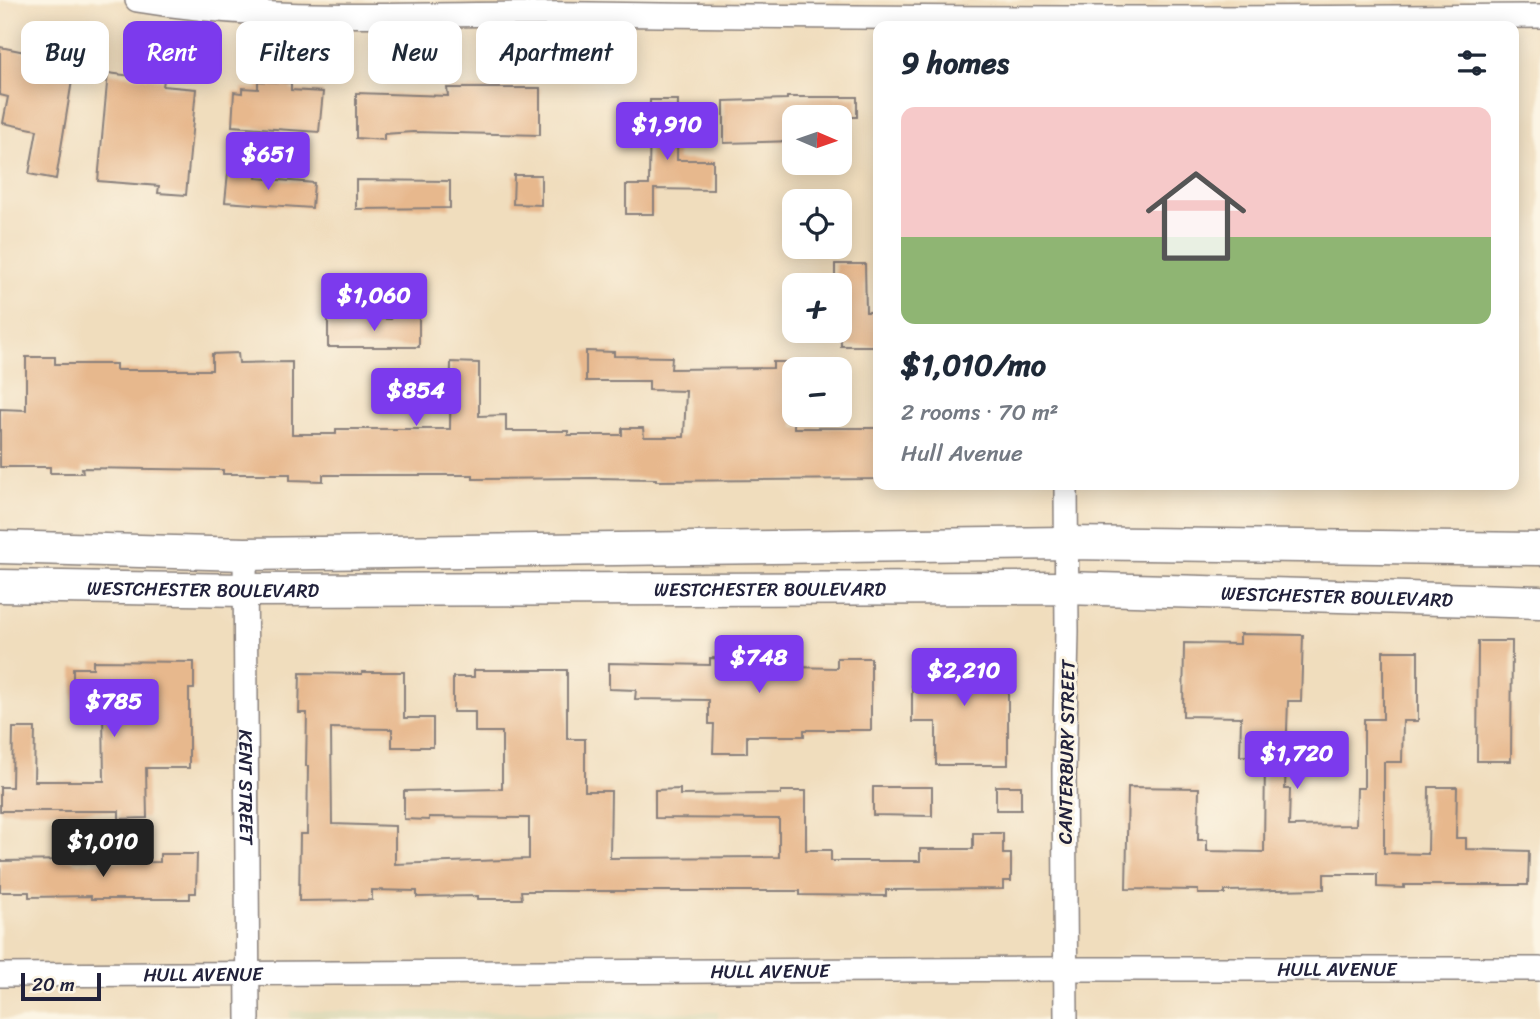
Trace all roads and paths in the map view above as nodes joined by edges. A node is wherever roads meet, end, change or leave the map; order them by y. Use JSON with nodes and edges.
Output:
{"nodes":[{"id":1,"x":137,"y":0,"type":"edge"},
{"id":2,"x":169,"y":3,"type":"edge"},
{"id":3,"x":583,"y":7,"type":"edge"},
{"id":4,"x":1469,"y":8,"type":"edge"},
{"id":5,"x":1060,"y":15,"type":"edge"},
{"id":6,"x":1540,"y":16,"type":"edge"},
{"id":7,"x":1066,"y":490,"type":"edge"},
{"id":8,"x":1066,"y":543,"type":"junction"},
{"id":9,"x":0,"y":548,"type":"edge"},
{"id":10,"x":1540,"y":549,"type":"edge"},
{"id":11,"x":245,"y":554,"type":"junction"},
{"id":12,"x":0,"y":586,"type":"edge"},
{"id":13,"x":1065,"y":588,"type":"junction"},
{"id":14,"x":245,"y":590,"type":"junction"},
{"id":15,"x":1540,"y":603,"type":"edge"},
{"id":16,"x":1540,"y":968,"type":"edge"},
{"id":17,"x":1065,"y":969,"type":"junction"},
{"id":18,"x":247,"y":974,"type":"junction"},
{"id":19,"x":0,"y":975,"type":"edge"},
{"id":20,"x":248,"y":1019,"type":"edge"},
{"id":21,"x":1066,"y":1019,"type":"edge"}],
"edges":[{"from":1,"to":2,"type":"street"},
{"from":2,"to":3,"type":"street"},
{"from":3,"to":5,"type":"street"},
{"from":4,"to":5,"type":"street"},
{"from":4,"to":6,"type":"street"},
{"from":7,"to":8,"type":"street","name":"CANTERBURY STREET"},
{"from":8,"to":10,"type":"street","name":"WESTCHESTER BOULEVARD"},
{"from":8,"to":11,"type":"street","name":"WESTCHESTER BOULEVARD"},
{"from":8,"to":13,"type":"street","name":"CANTERBURY STREET"},
{"from":9,"to":11,"type":"street","name":"WESTCHESTER BOULEVARD"},
{"from":11,"to":14,"type":"street","name":"KENT STREET"},
{"from":12,"to":14,"type":"street","name":"WESTCHESTER BOULEVARD"},
{"from":13,"to":14,"type":"street","name":"WESTCHESTER BOULEVARD"},
{"from":13,"to":15,"type":"street","name":"WESTCHESTER BOULEVARD"},
{"from":13,"to":17,"type":"street","name":"CANTERBURY STREET"},
{"from":14,"to":18,"type":"street","name":"KENT STREET"},
{"from":16,"to":17,"type":"street","name":"HULL AVENUE"},
{"from":17,"to":18,"type":"street","name":"HULL AVENUE"},
{"from":17,"to":21,"type":"street","name":"CANTERBURY STREET"},
{"from":18,"to":19,"type":"street","name":"HULL AVENUE"},
{"from":18,"to":20,"type":"street","name":"KENT STREET"}]}
